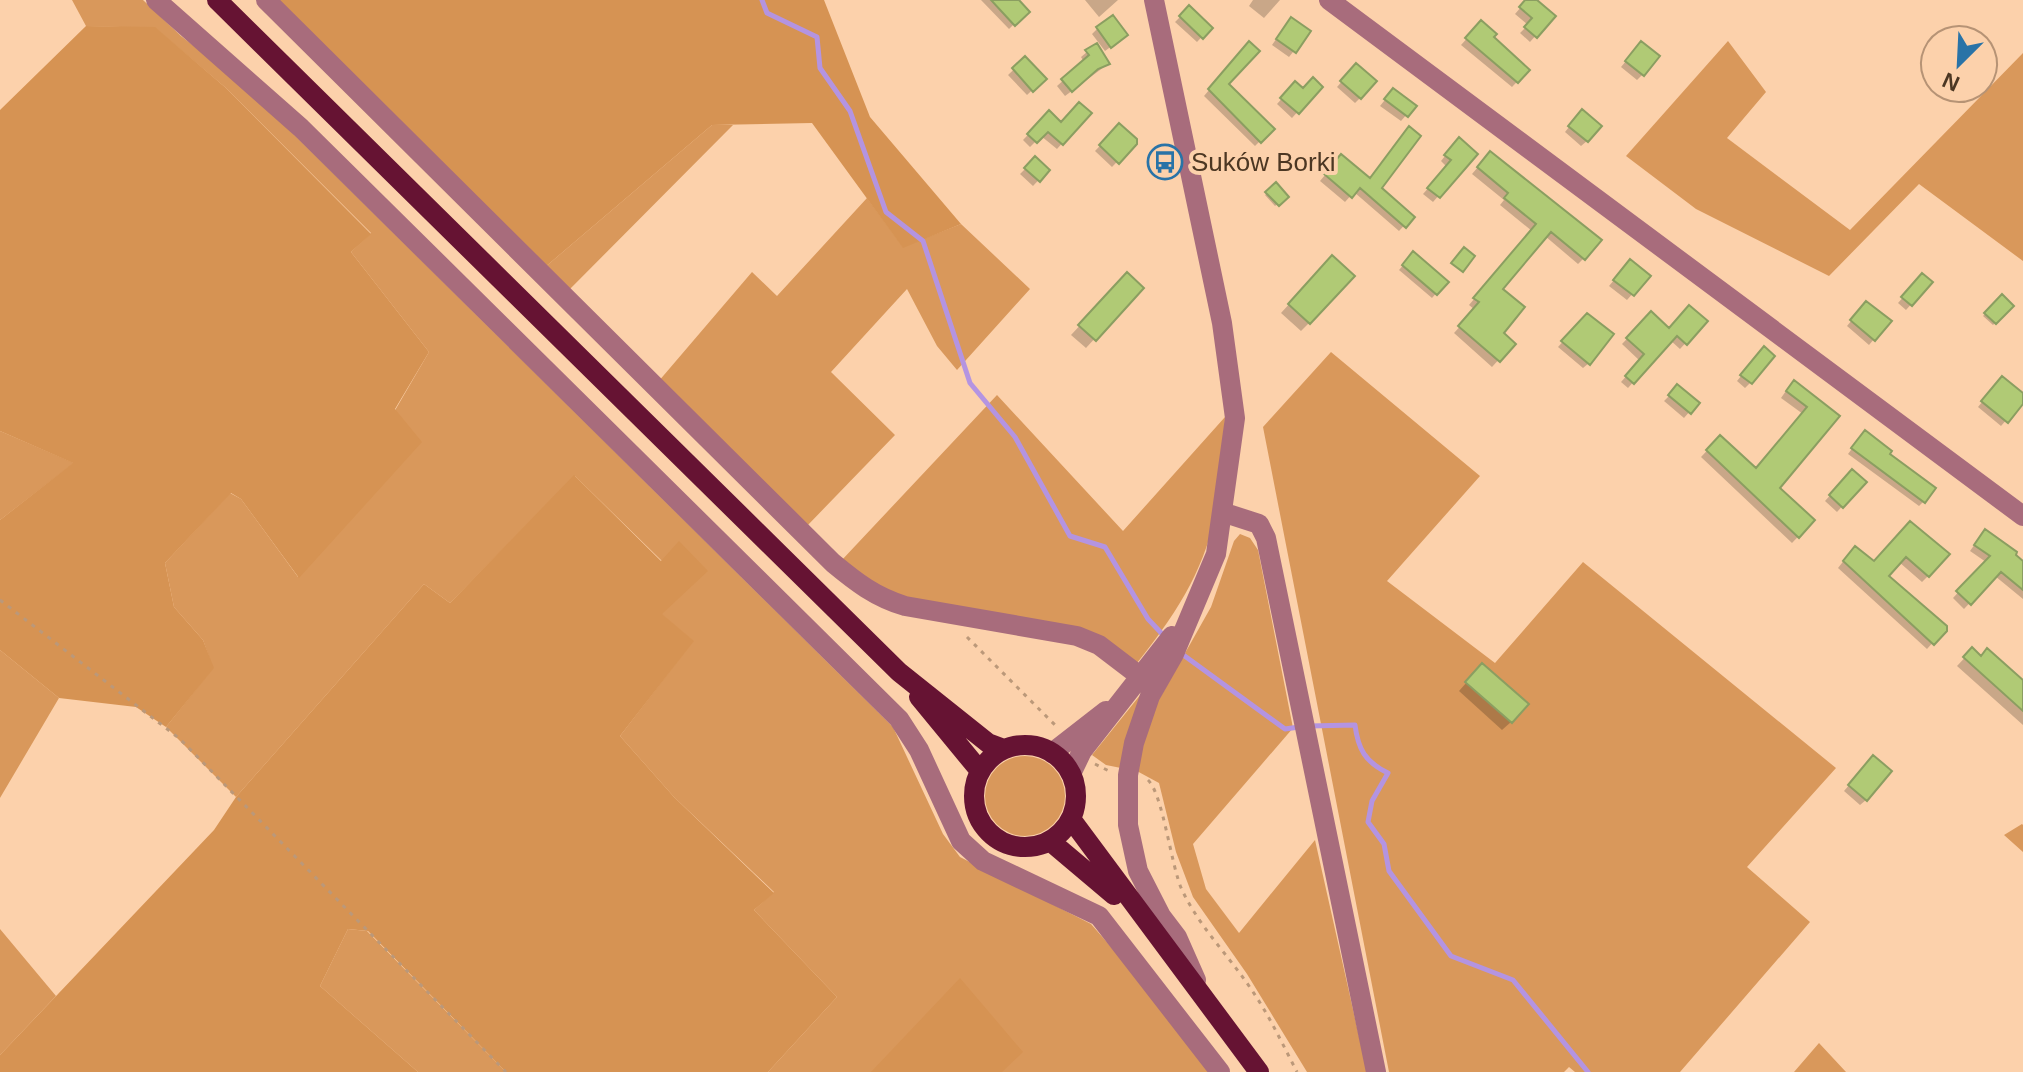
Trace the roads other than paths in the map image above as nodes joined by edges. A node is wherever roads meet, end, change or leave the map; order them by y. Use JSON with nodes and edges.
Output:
{"nodes":[{"id":1,"x":156,"y":0,"type":"edge"},
{"id":2,"x":217,"y":0,"type":"edge"},
{"id":3,"x":266,"y":0,"type":"edge"},
{"id":4,"x":1154,"y":0,"type":"edge"},
{"id":5,"x":1329,"y":0,"type":"edge"},
{"id":6,"x":1225,"y":513,"type":"junction"},
{"id":7,"x":2023,"y":516,"type":"edge"},
{"id":8,"x":1172,"y":645,"type":"junction"},
{"id":9,"x":899,"y":672,"type":"junction"},
{"id":10,"x":1141,"y":677,"type":"junction"},
{"id":11,"x":1122,"y":699,"type":"junction"},
{"id":12,"x":1004,"y":749,"type":"junction"},
{"id":13,"x":1052,"y":753,"type":"junction"},
{"id":14,"x":980,"y":771,"type":"junction"},
{"id":15,"x":1071,"y":774,"type":"junction"},
{"id":16,"x":1071,"y":819,"type":"junction"},
{"id":17,"x":1050,"y":841,"type":"junction"},
{"id":18,"x":1149,"y":927,"type":"junction"},
{"id":19,"x":1199,"y":989,"type":"junction"},
{"id":20,"x":1220,"y":1072,"type":"edge"},
{"id":21,"x":1259,"y":1072,"type":"edge"},
{"id":22,"x":1376,"y":1072,"type":"edge"}],
"edges":[{"from":1,"to":20,"type":"street"},
{"from":2,"to":9,"type":"main road"},
{"from":3,"to":10,"type":"street"},
{"from":4,"to":6,"type":"street"},
{"from":5,"to":7,"type":"street"},
{"from":6,"to":8,"type":"street"},
{"from":6,"to":22,"type":"street"},
{"from":8,"to":10,"type":"street"},
{"from":8,"to":19,"type":"street"},
{"from":9,"to":12,"type":"main road"},
{"from":9,"to":14,"type":"main road"},
{"from":10,"to":11,"type":"street"},
{"from":11,"to":13,"type":"street"},
{"from":11,"to":15,"type":"street"},
{"from":12,"to":13,"type":"main road"},
{"from":12,"to":14,"type":"main road"},
{"from":13,"to":15,"type":"main road"},
{"from":14,"to":17,"type":"main road"},
{"from":15,"to":16,"type":"main road"},
{"from":16,"to":17,"type":"main road"},
{"from":16,"to":18,"type":"main road"},
{"from":17,"to":18,"type":"main road"},
{"from":18,"to":19,"type":"main road"},
{"from":19,"to":21,"type":"main road"}]}
